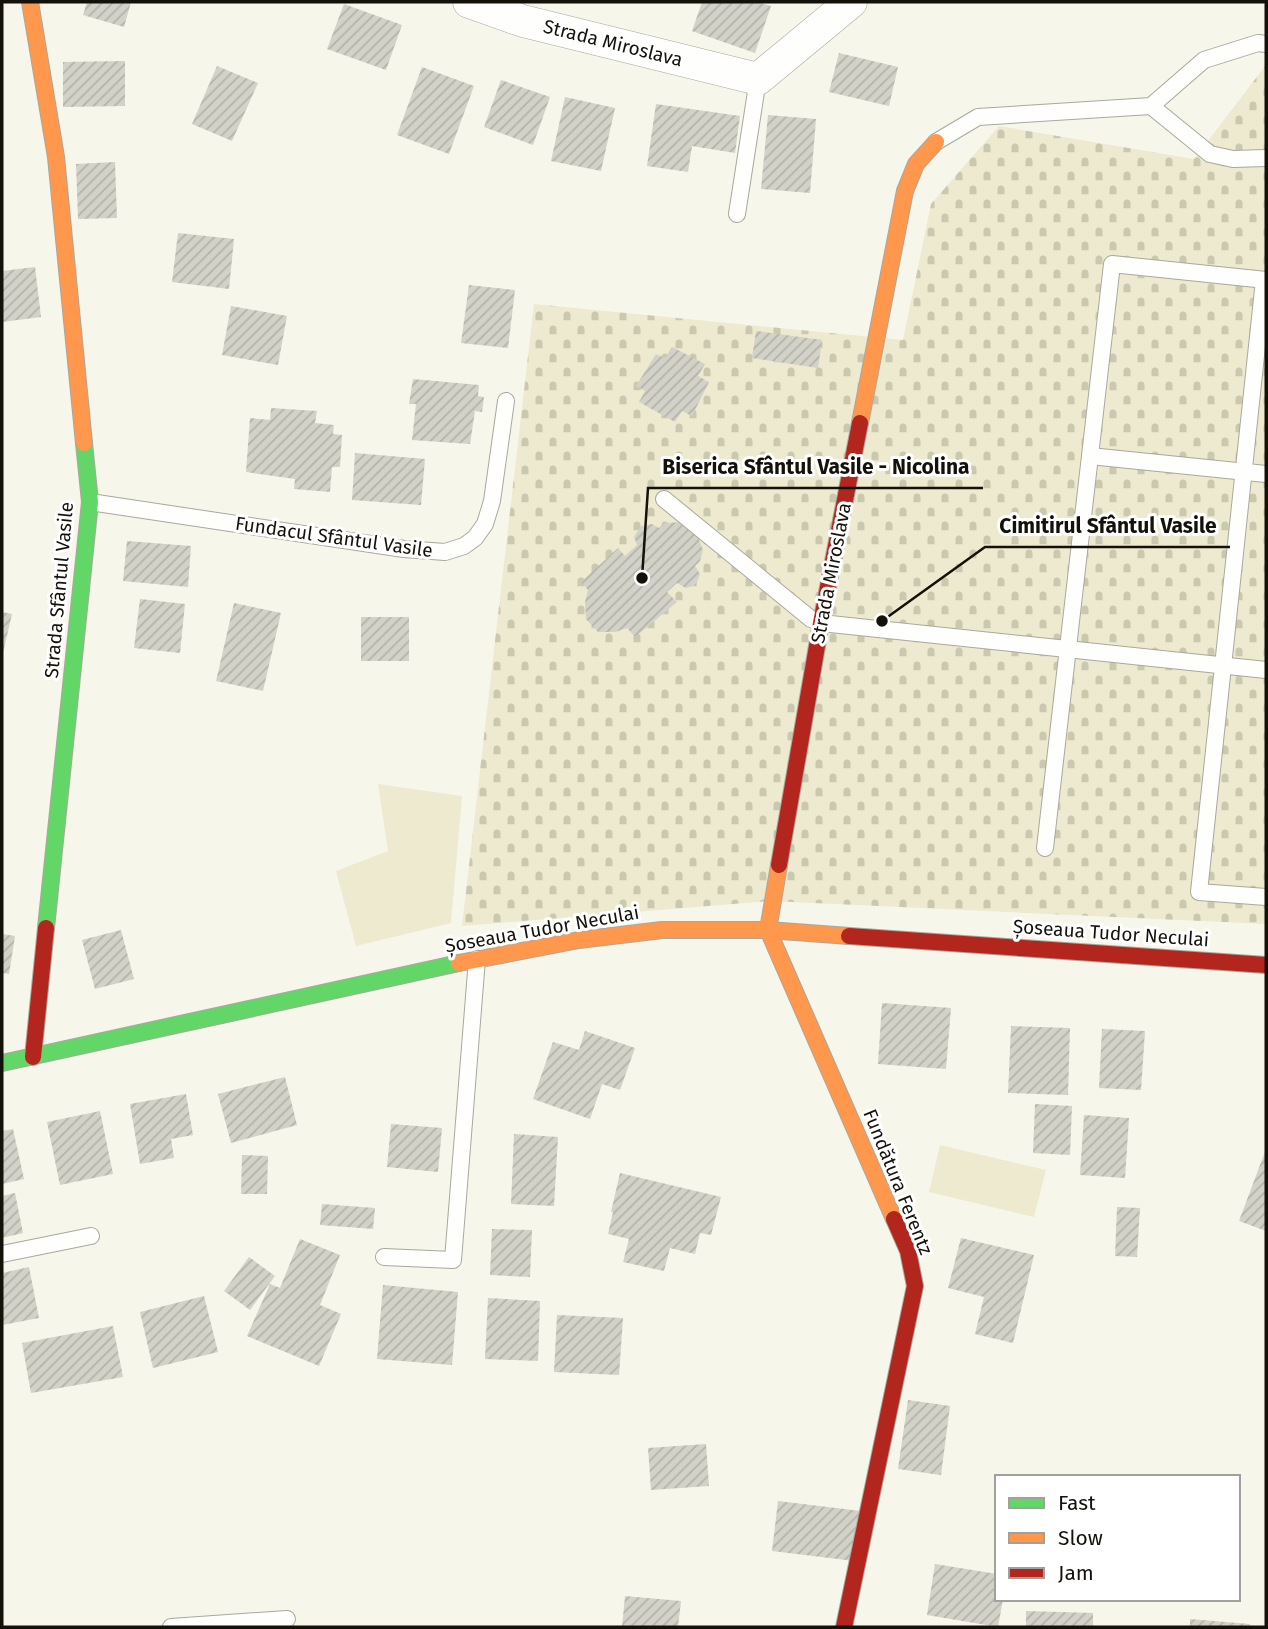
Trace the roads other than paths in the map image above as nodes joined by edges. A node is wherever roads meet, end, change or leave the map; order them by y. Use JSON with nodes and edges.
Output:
{"nodes":[{"id":1,"x":30,"y":2,"type":"edge"},
{"id":2,"x":469,"y":2,"type":"edge"},
{"id":3,"x":851,"y":2,"type":"edge"},
{"id":4,"x":529,"y":11,"type":"edge"},
{"id":5,"x":1266,"y":44,"type":"edge"},
{"id":6,"x":758,"y":79,"type":"junction"},
{"id":7,"x":1151,"y":106,"type":"junction"},
{"id":8,"x":936,"y":142,"type":"joint"},
{"id":9,"x":1266,"y":158,"type":"edge"},
{"id":10,"x":737,"y":214,"type":"dead end"},
{"id":11,"x":1265,"y":280,"type":"edge"},
{"id":12,"x":506,"y":401,"type":"dead end"},
{"id":13,"x":1090,"y":456,"type":"junction"},
{"id":14,"x":1244,"y":472,"type":"junction"},
{"id":15,"x":1266,"y":474,"type":"edge"},
{"id":16,"x":664,"y":499,"type":"dead end"},
{"id":17,"x":90,"y":502,"type":"junction"},
{"id":18,"x":821,"y":623,"type":"junction"},
{"id":19,"x":1068,"y":649,"type":"junction"},
{"id":20,"x":1223,"y":665,"type":"junction"},
{"id":21,"x":1266,"y":670,"type":"edge"},
{"id":22,"x":1045,"y":848,"type":"dead end"},
{"id":23,"x":1266,"y":897,"type":"edge"},
{"id":24,"x":768,"y":930,"type":"junction"},
{"id":25,"x":477,"y":959,"type":"junction"},
{"id":26,"x":1266,"y":965,"type":"edge"},
{"id":27,"x":33,"y":1057,"type":"junction"},
{"id":28,"x":2,"y":1063,"type":"edge"},
{"id":29,"x":91,"y":1236,"type":"dead end"},
{"id":30,"x":2,"y":1254,"type":"edge"},
{"id":31,"x":384,"y":1257,"type":"dead end"},
{"id":32,"x":287,"y":1619,"type":"dead end"},
{"id":33,"x":172,"y":1627,"type":"edge"},
{"id":34,"x":844,"y":1627,"type":"edge"}],
"edges":[{"from":1,"to":17,"type":"street","name":"Strada Sfântul Vasile"},
{"from":2,"to":4,"type":"street","name":"Strada Miroslava"},
{"from":3,"to":6,"type":"street"},
{"from":4,"to":6,"type":"street","name":"Strada Miroslava"},
{"from":5,"to":7,"type":"lane"},
{"from":6,"to":10,"type":"lane"},
{"from":7,"to":8,"type":"lane"},
{"from":7,"to":9,"type":"lane"},
{"from":8,"to":18,"type":"street","name":"Strada Miroslava"},
{"from":11,"to":13,"type":"lane"},
{"from":11,"to":14,"type":"lane"},
{"from":12,"to":17,"type":"lane","name":"Fundacul Sfântul Vasile"},
{"from":13,"to":14,"type":"lane"},
{"from":13,"to":19,"type":"lane"},
{"from":14,"to":15,"type":"lane"},
{"from":14,"to":20,"type":"lane"},
{"from":16,"to":18,"type":"lane"},
{"from":17,"to":27,"type":"street","name":"Strada Sfântul Vasile"},
{"from":18,"to":19,"type":"lane"},
{"from":18,"to":24,"type":"street","name":"Strada Miroslava"},
{"from":19,"to":20,"type":"lane"},
{"from":19,"to":22,"type":"lane"},
{"from":20,"to":21,"type":"lane"},
{"from":20,"to":23,"type":"lane"},
{"from":24,"to":25,"type":"street","name":"Șoseaua Tudor Neculai"},
{"from":24,"to":26,"type":"street","name":"Șoseaua Tudor Neculai"},
{"from":24,"to":34,"type":"street","name":"Fundătura Ferentz"},
{"from":25,"to":27,"type":"street","name":"Șoseaua Tudor Neculai"},
{"from":25,"to":31,"type":"lane"},
{"from":27,"to":28,"type":"street","name":"Șoseaua Tudor Neculai"},
{"from":29,"to":30,"type":"lane"},
{"from":32,"to":33,"type":"lane"}]}
